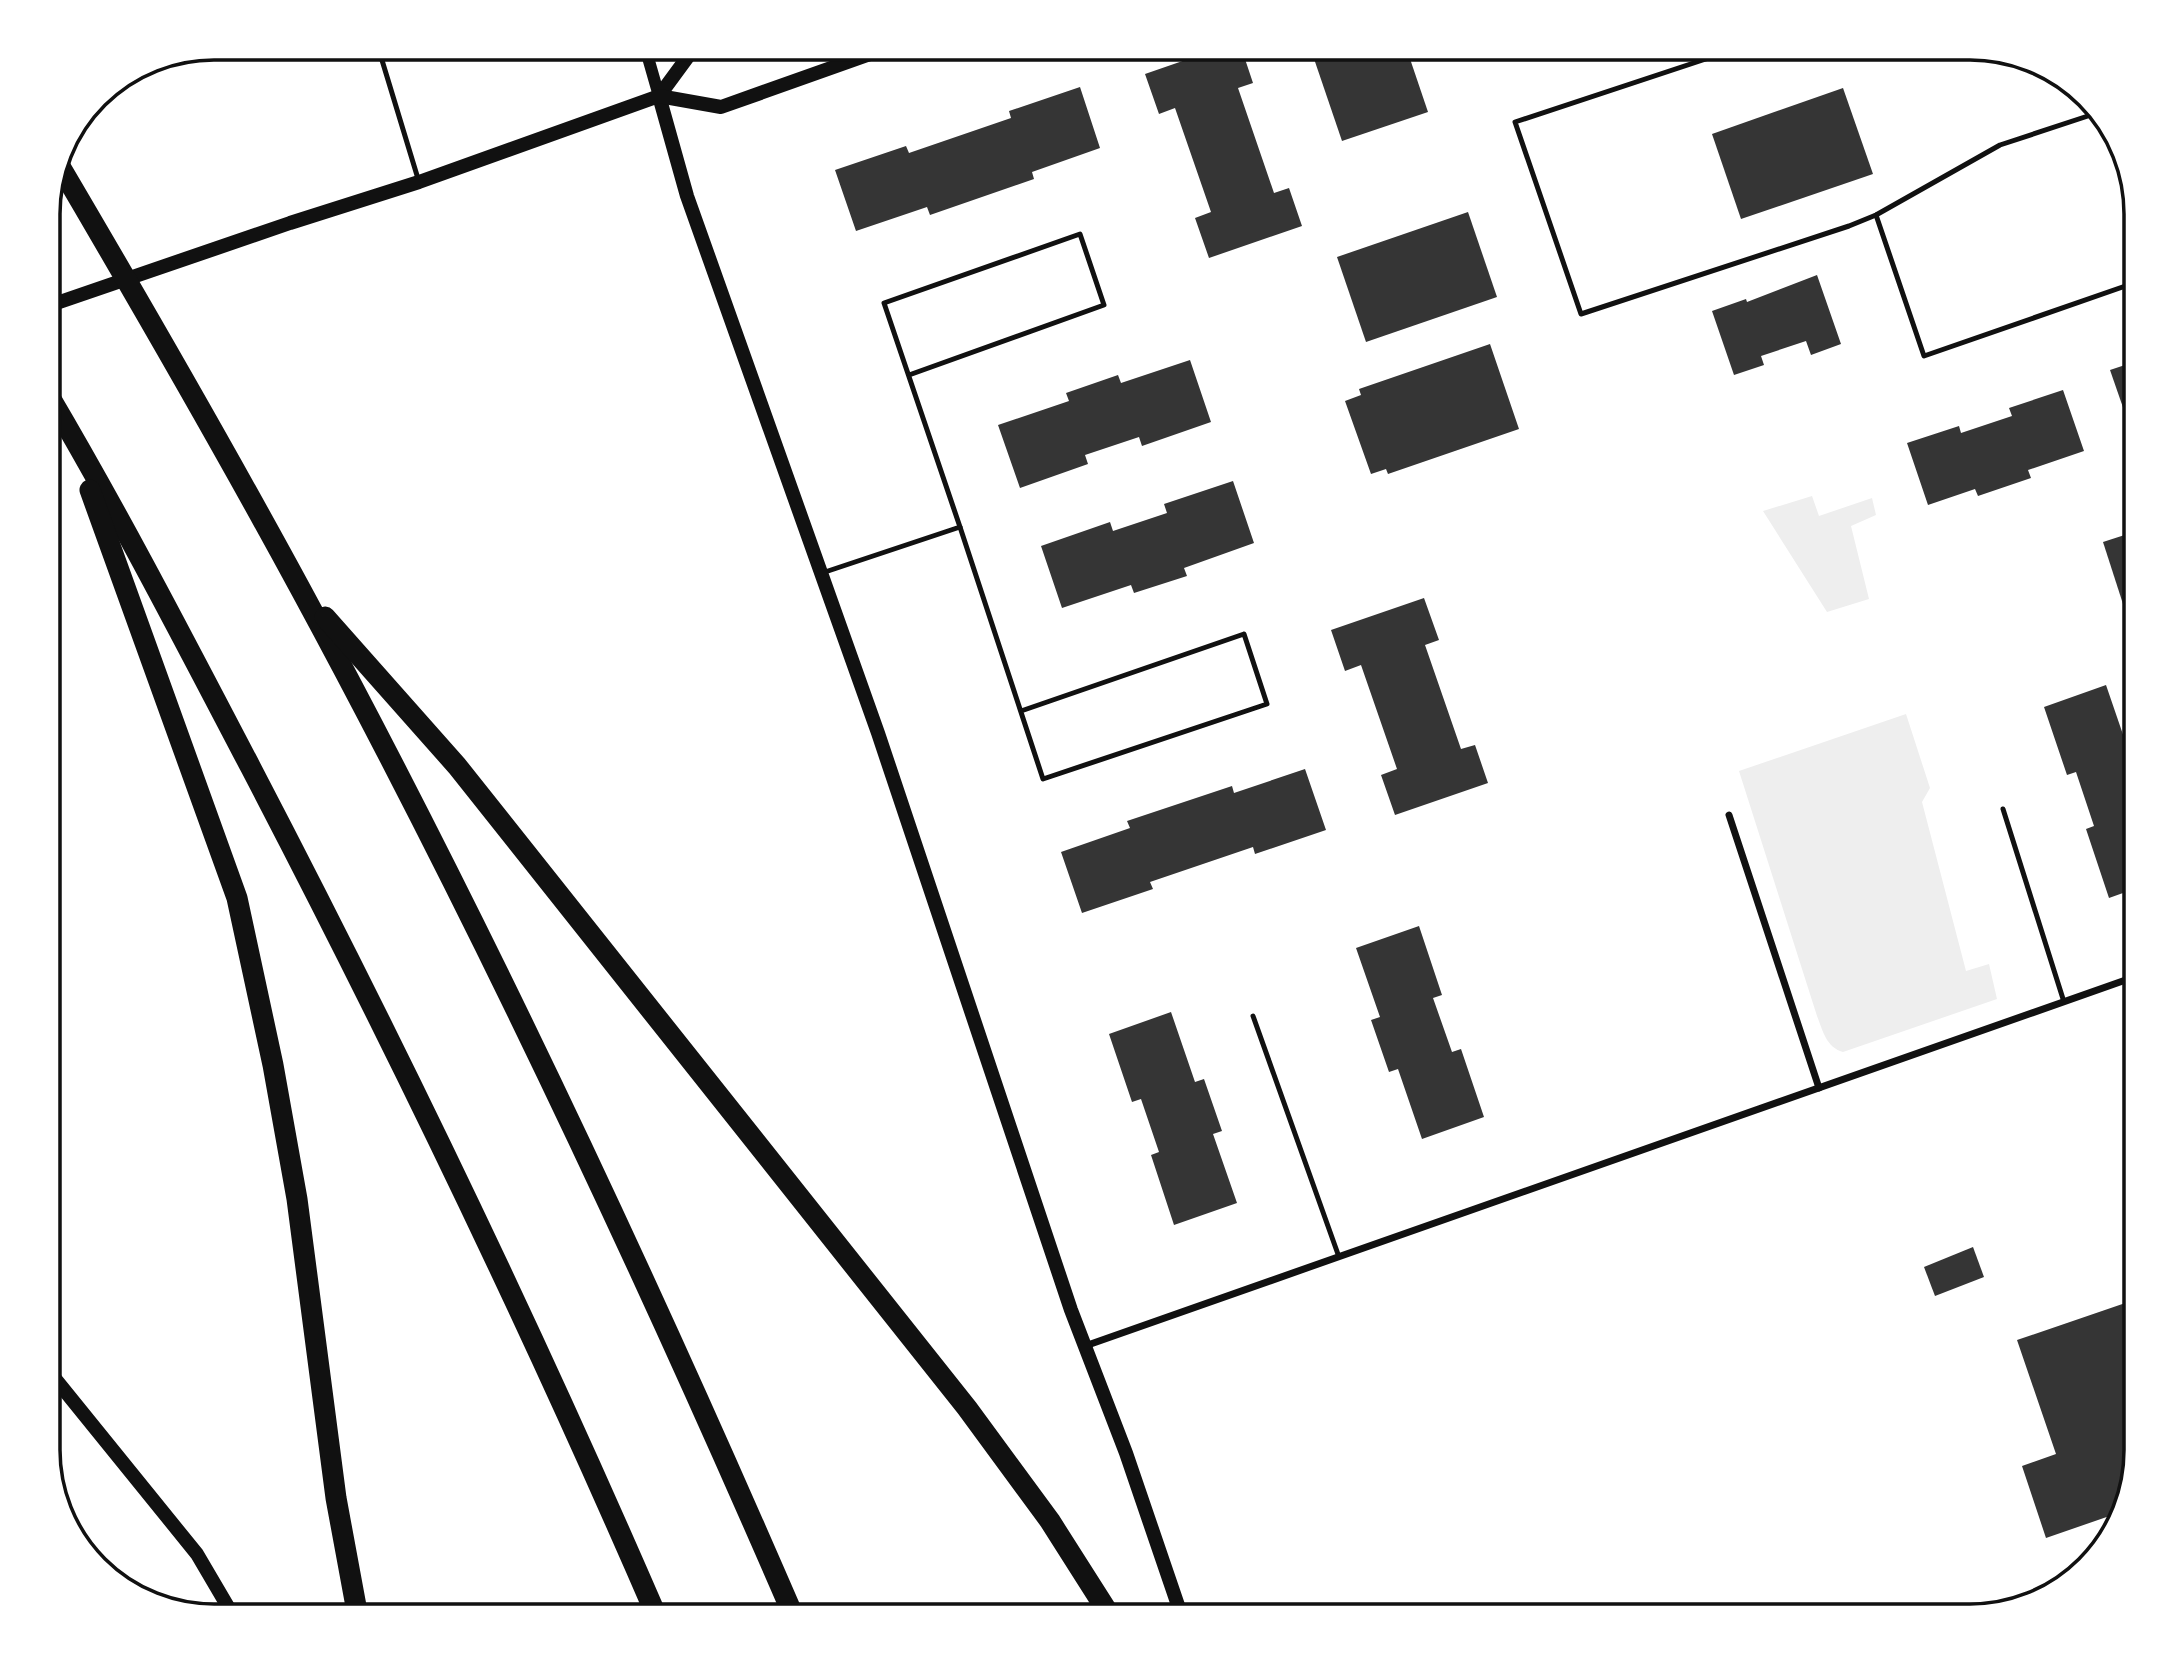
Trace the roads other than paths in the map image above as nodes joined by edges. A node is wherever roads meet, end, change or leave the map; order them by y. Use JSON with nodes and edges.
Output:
{"nodes":[{"id":1,"x":382,"y":60,"type":"edge"},
{"id":2,"x":649,"y":60,"type":"edge"},
{"id":3,"x":685,"y":60,"type":"edge"},
{"id":4,"x":853,"y":60,"type":"edge"},
{"id":5,"x":1703,"y":60,"type":"edge"},
{"id":6,"x":659,"y":96,"type":"junction"},
{"id":7,"x":2089,"y":116,"type":"edge"},
{"id":8,"x":65,"y":175,"type":"edge"},
{"id":9,"x":419,"y":182,"type":"junction"},
{"id":10,"x":1876,"y":215,"type":"junction"},
{"id":11,"x":2124,"y":287,"type":"edge"},
{"id":12,"x":60,"y":302,"type":"edge"},
{"id":13,"x":908,"y":375,"type":"junction"},
{"id":14,"x":60,"y":415,"type":"edge"},
{"id":15,"x":66,"y":426,"type":"junction"},
{"id":16,"x":960,"y":527,"type":"junction"},
{"id":17,"x":822,"y":573,"type":"junction"},
{"id":18,"x":302,"y":592,"type":"junction"},
{"id":19,"x":1021,"y":710,"type":"junction"},
{"id":20,"x":2003,"y":809,"type":"dead end"},
{"id":21,"x":1729,"y":816,"type":"dead end"},
{"id":22,"x":2124,"y":981,"type":"edge"},
{"id":23,"x":2064,"y":1002,"type":"junction"},
{"id":24,"x":1253,"y":1016,"type":"dead end"},
{"id":25,"x":1819,"y":1088,"type":"junction"},
{"id":26,"x":1339,"y":1257,"type":"junction"},
{"id":27,"x":1085,"y":1346,"type":"junction"},
{"id":28,"x":60,"y":1385,"type":"edge"},
{"id":29,"x":226,"y":1604,"type":"edge"},
{"id":30,"x":356,"y":1604,"type":"edge"},
{"id":31,"x":651,"y":1604,"type":"edge"},
{"id":32,"x":788,"y":1604,"type":"edge"},
{"id":33,"x":1103,"y":1604,"type":"edge"},
{"id":34,"x":1178,"y":1604,"type":"edge"}],
"edges":[{"from":1,"to":9,"type":"lane"},
{"from":2,"to":6,"type":"street"},
{"from":3,"to":6,"type":"main road"},
{"from":4,"to":6,"type":"main road"},
{"from":5,"to":10,"type":"lane"},
{"from":6,"to":9,"type":"main road"},
{"from":6,"to":17,"type":"main road"},
{"from":7,"to":10,"type":"lane"},
{"from":8,"to":18,"type":"highway"},
{"from":9,"to":12,"type":"main road"},
{"from":10,"to":11,"type":"lane"},
{"from":13,"to":13,"type":"lane"},
{"from":13,"to":16,"type":"lane"},
{"from":14,"to":15,"type":"highway"},
{"from":15,"to":30,"type":"highway"},
{"from":15,"to":31,"type":"highway"},
{"from":16,"to":17,"type":"lane"},
{"from":16,"to":19,"type":"lane"},
{"from":17,"to":27,"type":"main road"},
{"from":18,"to":32,"type":"highway"},
{"from":18,"to":33,"type":"highway"},
{"from":19,"to":19,"type":"lane"},
{"from":20,"to":23,"type":"lane"},
{"from":21,"to":25,"type":"street"},
{"from":22,"to":23,"type":"street"},
{"from":23,"to":25,"type":"street"},
{"from":24,"to":26,"type":"lane"},
{"from":25,"to":26,"type":"street"},
{"from":26,"to":27,"type":"street"},
{"from":27,"to":34,"type":"main road"},
{"from":28,"to":29,"type":"main road"}]}
